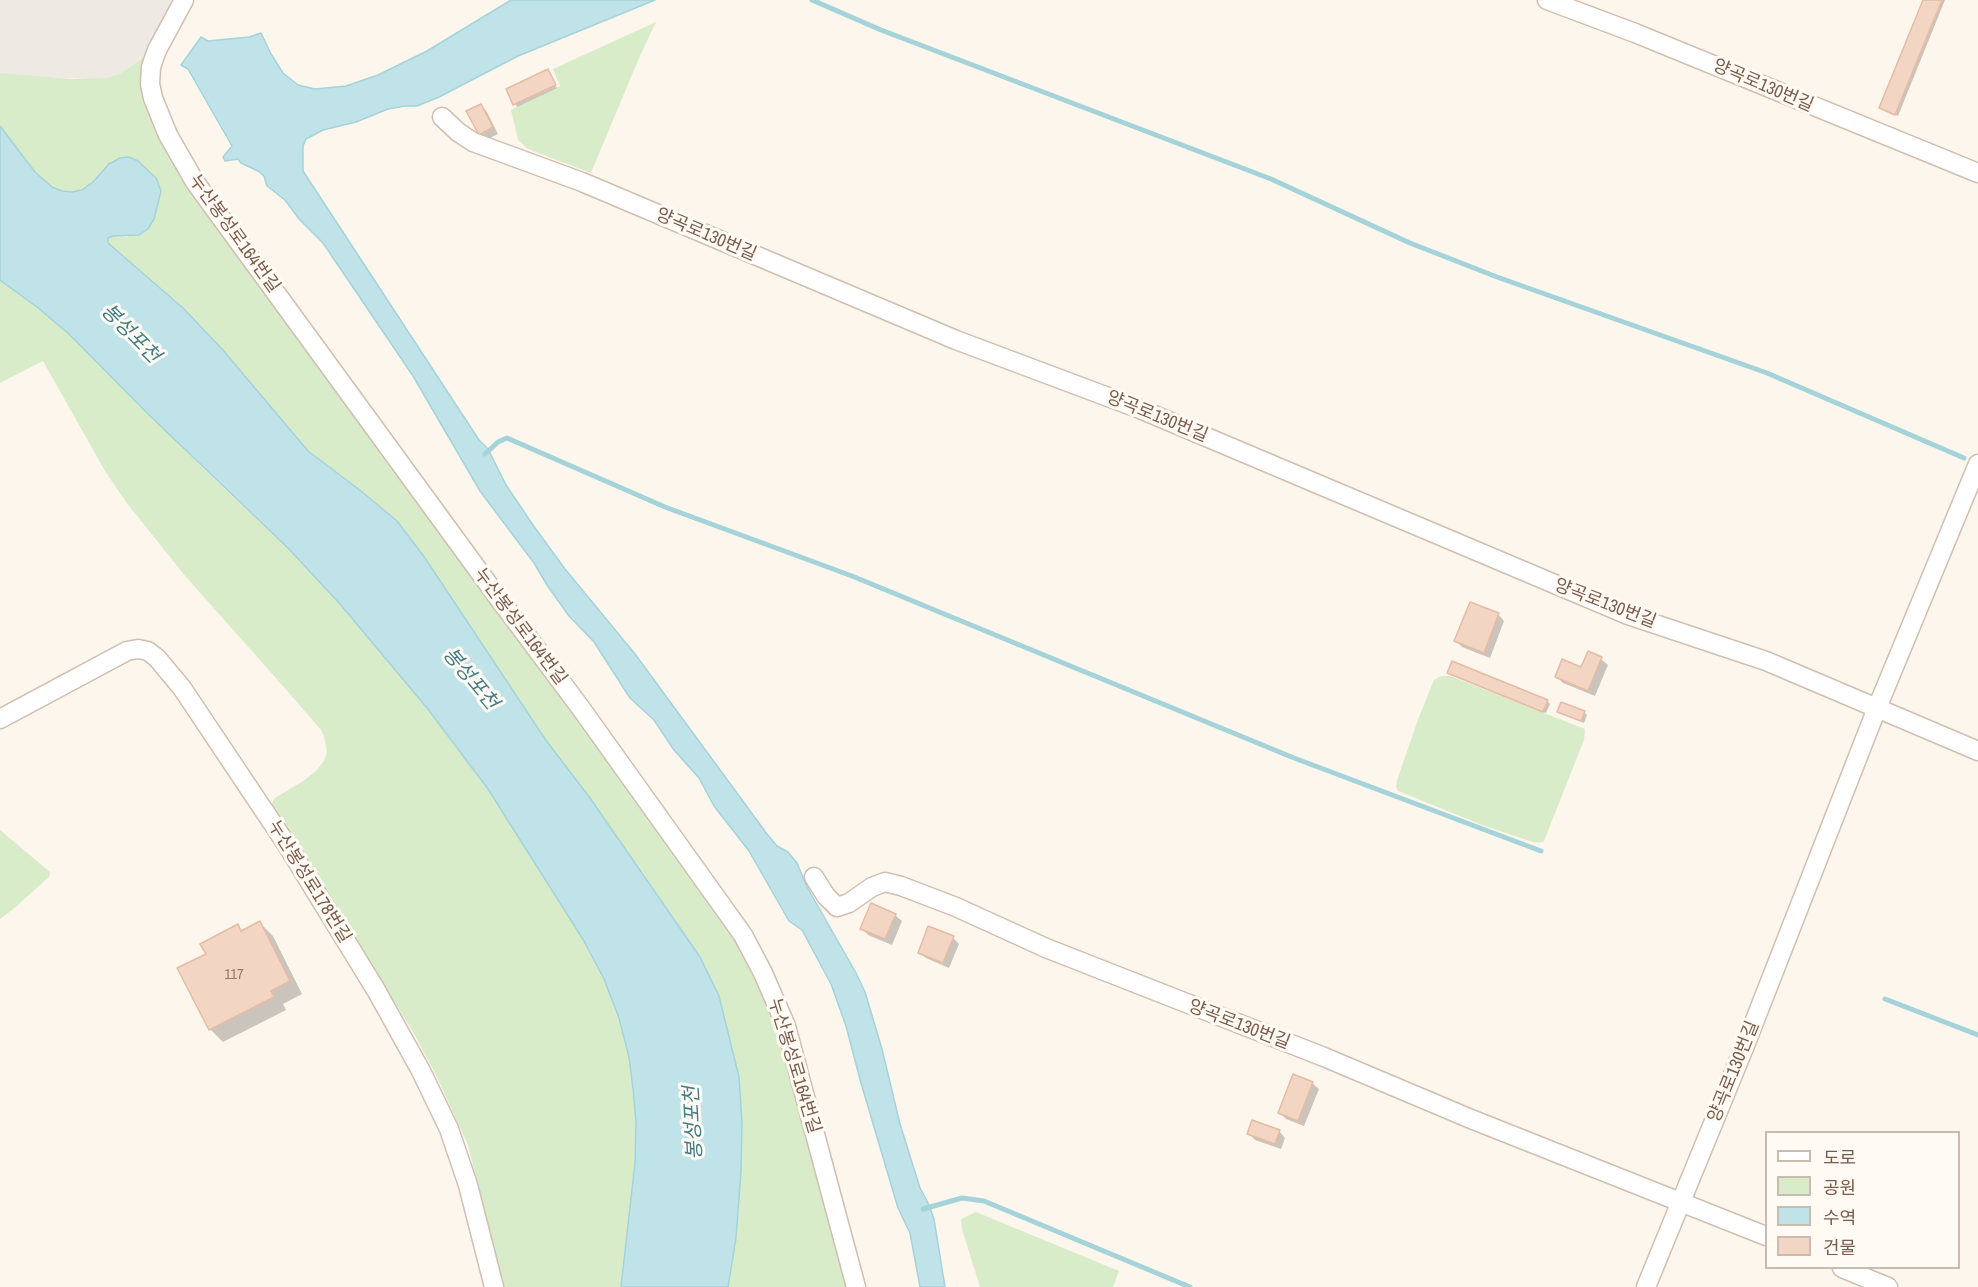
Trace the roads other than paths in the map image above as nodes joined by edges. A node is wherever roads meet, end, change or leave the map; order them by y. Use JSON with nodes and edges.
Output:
{"nodes":[{"id":1,"x":184,"y":0,"type":"edge"},
{"id":2,"x":1547,"y":0,"type":"edge"},
{"id":3,"x":442,"y":117,"type":"dead end"},
{"id":4,"x":1978,"y":173,"type":"edge"},
{"id":5,"x":1978,"y":464,"type":"edge"},
{"id":6,"x":1877,"y":708,"type":"junction"},
{"id":7,"x":0,"y":719,"type":"edge"},
{"id":8,"x":1978,"y":751,"type":"edge"},
{"id":9,"x":814,"y":877,"type":"dead end"},
{"id":10,"x":1680,"y":1201,"type":"junction"},
{"id":11,"x":1765,"y":1235,"type":"edge"},
{"id":12,"x":1844,"y":1269,"type":"edge"},
{"id":13,"x":494,"y":1287,"type":"edge"},
{"id":14,"x":856,"y":1287,"type":"edge"},
{"id":15,"x":1646,"y":1287,"type":"edge"},
{"id":16,"x":1888,"y":1287,"type":"edge"}],
"edges":[{"from":1,"to":14,"type":"lane","name":"누산봉성로164번길"},
{"from":2,"to":4,"type":"lane","name":"양곡로130번길"},
{"from":3,"to":6,"type":"lane","name":"양곡로130번길"},
{"from":5,"to":6,"type":"lane","name":"양곡로130번길"},
{"from":6,"to":8,"type":"lane","name":"양곡로130번길"},
{"from":6,"to":10,"type":"lane","name":"양곡로130번길"},
{"from":7,"to":13,"type":"lane","name":"누산봉성로178번길"},
{"from":9,"to":10,"type":"lane","name":"양곡로130번길"},
{"from":10,"to":11,"type":"lane"},
{"from":10,"to":15,"type":"lane","name":"양곡로130번길"},
{"from":12,"to":16,"type":"lane"}]}
